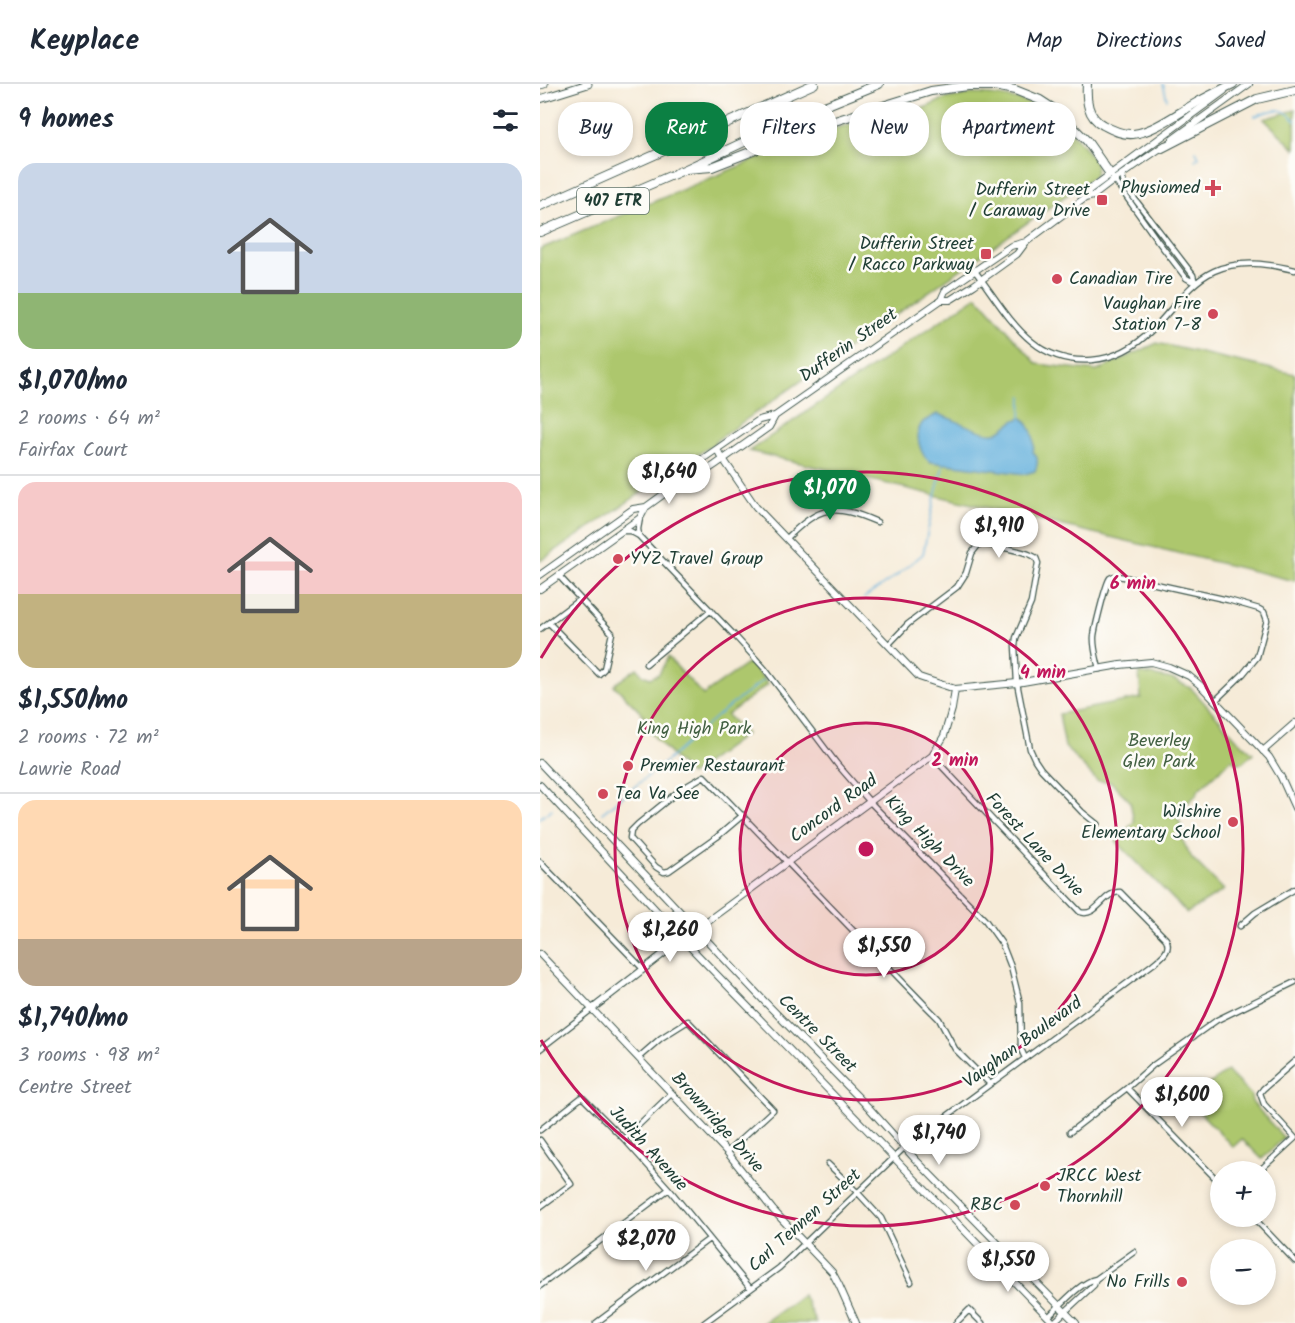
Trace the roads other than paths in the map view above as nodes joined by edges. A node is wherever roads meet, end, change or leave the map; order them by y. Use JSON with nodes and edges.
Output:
{"nodes":[{"id":1,"x":544,"y":84,"type":"edge"},
{"id":2,"x":588,"y":84,"type":"edge"},
{"id":3,"x":814,"y":84,"type":"edge"},
{"id":4,"x":879,"y":84,"type":"edge"},
{"id":5,"x":1087,"y":84,"type":"edge"},
{"id":6,"x":1234,"y":84,"type":"edge"},
{"id":7,"x":1249,"y":84,"type":"edge"},
{"id":8,"x":540,"y":85,"type":"edge"},
{"id":9,"x":1295,"y":90,"type":"edge"},
{"id":10,"x":540,"y":99,"type":"edge"},
{"id":11,"x":1162,"y":148,"type":"junction"},
{"id":12,"x":686,"y":169,"type":"junction"},
{"id":13,"x":1122,"y":175,"type":"junction"},
{"id":14,"x":1112,"y":177,"type":"junction"},
{"id":15,"x":540,"y":206,"type":"edge"},
{"id":16,"x":540,"y":232,"type":"edge"},
{"id":17,"x":1026,"y":242,"type":"junction"},
{"id":18,"x":1295,"y":270,"type":"edge"},
{"id":19,"x":975,"y":271,"type":"junction"},
{"id":20,"x":981,"y":279,"type":"junction"},
{"id":21,"x":1195,"y":283,"type":"junction"},
{"id":22,"x":941,"y":300,"type":"junction"},
{"id":23,"x":775,"y":416,"type":"junction"},
{"id":24,"x":717,"y":450,"type":"junction"},
{"id":25,"x":723,"y":459,"type":"junction"},
{"id":26,"x":697,"y":470,"type":"junction"},
{"id":27,"x":646,"y":507,"type":"junction"},
{"id":28,"x":640,"y":518,"type":"junction"},
{"id":29,"x":877,"y":522,"type":"dead end"},
{"id":30,"x":621,"y":531,"type":"junction"},
{"id":31,"x":639,"y":536,"type":"junction"},
{"id":32,"x":787,"y":538,"type":"junction"},
{"id":33,"x":542,"y":575,"type":"edge"},
{"id":34,"x":559,"y":576,"type":"junction"},
{"id":35,"x":540,"y":589,"type":"edge"},
{"id":36,"x":580,"y":599,"type":"junction"},
{"id":37,"x":711,"y":610,"type":"junction"},
{"id":38,"x":549,"y":623,"type":"junction"},
{"id":39,"x":540,"y":629,"type":"edge"},
{"id":40,"x":888,"y":645,"type":"junction"},
{"id":41,"x":646,"y":664,"type":"dead end"},
{"id":42,"x":1099,"y":669,"type":"junction"},
{"id":43,"x":1017,"y":683,"type":"junction"},
{"id":44,"x":955,"y":689,"type":"junction"},
{"id":45,"x":1216,"y":700,"type":"junction"},
{"id":46,"x":1295,"y":723,"type":"edge"},
{"id":47,"x":1263,"y":751,"type":"junction"},
{"id":48,"x":932,"y":756,"type":"junction"},
{"id":49,"x":540,"y":763,"type":"edge"},
{"id":50,"x":540,"y":785,"type":"edge"},
{"id":51,"x":870,"y":802,"type":"junction"},
{"id":52,"x":1295,"y":808,"type":"edge"},
{"id":53,"x":743,"y":815,"type":"junction"},
{"id":54,"x":1097,"y":824,"type":"dead end"},
{"id":55,"x":540,"y":862,"type":"edge"},
{"id":56,"x":787,"y":862,"type":"junction"},
{"id":57,"x":1295,"y":889,"type":"edge"},
{"id":58,"x":1240,"y":926,"type":"dead end"},
{"id":59,"x":696,"y":930,"type":"junction"},
{"id":60,"x":683,"y":939,"type":"junction"},
{"id":61,"x":1168,"y":949,"type":"joint"},
{"id":62,"x":540,"y":954,"type":"edge"},
{"id":63,"x":643,"y":969,"type":"junction"},
{"id":64,"x":1295,"y":982,"type":"edge"},
{"id":65,"x":592,"y":1010,"type":"junction"},
{"id":66,"x":540,"y":1049,"type":"edge"},
{"id":67,"x":638,"y":1058,"type":"junction"},
{"id":68,"x":1025,"y":1058,"type":"junction"},
{"id":69,"x":1295,"y":1061,"type":"edge"},
{"id":70,"x":990,"y":1084,"type":"junction"},
{"id":71,"x":1127,"y":1088,"type":"junction"},
{"id":72,"x":671,"y":1094,"type":"junction"},
{"id":73,"x":540,"y":1130,"type":"edge"},
{"id":74,"x":1070,"y":1132,"type":"dead end"},
{"id":75,"x":1295,"y":1138,"type":"edge"},
{"id":76,"x":624,"y":1139,"type":"junction"},
{"id":77,"x":540,"y":1140,"type":"edge"},
{"id":78,"x":905,"y":1148,"type":"junction"},
{"id":79,"x":727,"y":1152,"type":"junction"},
{"id":80,"x":893,"y":1158,"type":"junction"},
{"id":81,"x":1270,"y":1161,"type":"edge"},
{"id":82,"x":828,"y":1164,"type":"dead end"},
{"id":83,"x":1210,"y":1173,"type":"edge"},
{"id":84,"x":669,"y":1190,"type":"junction"},
{"id":85,"x":858,"y":1193,"type":"junction"},
{"id":86,"x":540,"y":1207,"type":"edge"},
{"id":87,"x":1263,"y":1227,"type":"edge"},
{"id":88,"x":709,"y":1239,"type":"junction"},
{"id":89,"x":805,"y":1244,"type":"junction"},
{"id":90,"x":1134,"y":1252,"type":"dead end"},
{"id":91,"x":1295,"y":1261,"type":"edge"},
{"id":92,"x":911,"y":1282,"type":"dead end"},
{"id":93,"x":540,"y":1286,"type":"edge"},
{"id":94,"x":750,"y":1288,"type":"junction"},
{"id":95,"x":1063,"y":1308,"type":"junction"},
{"id":96,"x":1052,"y":1321,"type":"edge"},
{"id":97,"x":596,"y":1323,"type":"edge"},
{"id":98,"x":704,"y":1323,"type":"edge"},
{"id":99,"x":856,"y":1323,"type":"edge"},
{"id":100,"x":956,"y":1323,"type":"edge"},
{"id":101,"x":982,"y":1323,"type":"edge"},
{"id":102,"x":1076,"y":1323,"type":"edge"}],
"edges":[{"from":1,"to":8,"type":"main road"},
{"from":2,"to":10,"type":"main road"},
{"from":3,"to":15,"type":"highway","number":"407 ETR"},
{"from":4,"to":12,"type":"highway","number":"407 ETR"},
{"from":5,"to":6,"type":"highway"},
{"from":6,"to":14,"type":"main road","name":"Dufferin Street"},
{"from":7,"to":11,"type":"main road","name":"Dufferin Street"},
{"from":9,"to":11,"type":"highway"},
{"from":11,"to":13,"type":"main road","name":"Dufferin Street"},
{"from":12,"to":14,"type":"highway"},
{"from":12,"to":16,"type":"highway","number":"407 ETR"},
{"from":13,"to":14,"type":"main road","name":"Dufferin Street"},
{"from":13,"to":21,"type":"street"},
{"from":14,"to":17,"type":"main road","name":"Dufferin Street"},
{"from":14,"to":21,"type":"street"},
{"from":17,"to":19,"type":"main road","name":"Dufferin Street"},
{"from":17,"to":20,"type":"main road","name":"Dufferin Street"},
{"from":18,"to":21,"type":"street"},
{"from":19,"to":20,"type":"street"},
{"from":19,"to":22,"type":"main road","name":"Dufferin Street"},
{"from":20,"to":21,"type":"street"},
{"from":20,"to":22,"type":"main road","name":"Dufferin Street"},
{"from":22,"to":23,"type":"main road","name":"Dufferin Street"},
{"from":23,"to":24,"type":"main road","name":"Dufferin Street"},
{"from":23,"to":25,"type":"main road","name":"Dufferin Street"},
{"from":24,"to":25,"type":"main road"},
{"from":24,"to":26,"type":"main road","name":"Dufferin Street"},
{"from":25,"to":26,"type":"main road","name":"Dufferin Street"},
{"from":25,"to":32,"type":"main road"},
{"from":26,"to":27,"type":"main road","name":"Dufferin Street"},
{"from":27,"to":28,"type":"main road","name":"Dufferin Street"},
{"from":27,"to":33,"type":"main road","name":"Dufferin Street"},
{"from":28,"to":30,"type":"main road","name":"Dufferin Street"},
{"from":28,"to":31,"type":"street"},
{"from":29,"to":32,"type":"street"},
{"from":30,"to":31,"type":"street"},
{"from":30,"to":34,"type":"main road","name":"Dufferin Street"},
{"from":31,"to":37,"type":"street","name":"King High Drive"},
{"from":32,"to":40,"type":"main road"},
{"from":34,"to":35,"type":"main road","name":"Dufferin Street"},
{"from":34,"to":36,"type":"street"},
{"from":36,"to":38,"type":"street"},
{"from":36,"to":38,"type":"street"},
{"from":37,"to":41,"type":"street"},
{"from":37,"to":51,"type":"street","name":"King High Drive"},
{"from":38,"to":39,"type":"street"},
{"from":40,"to":43,"type":"street"},
{"from":40,"to":44,"type":"main road"},
{"from":42,"to":43,"type":"main road"},
{"from":42,"to":45,"type":"main road"},
{"from":42,"to":45,"type":"street"},
{"from":43,"to":44,"type":"main road"},
{"from":43,"to":54,"type":"street"},
{"from":44,"to":48,"type":"main road","name":"Concord Road"},
{"from":45,"to":47,"type":"main road"},
{"from":46,"to":47,"type":"main road"},
{"from":47,"to":52,"type":"main road"},
{"from":48,"to":51,"type":"main road","name":"Concord Road"},
{"from":48,"to":61,"type":"street","name":"Forest Lane Drive"},
{"from":49,"to":59,"type":"main road","name":"Centre Street"},
{"from":50,"to":60,"type":"main road","name":"Centre Street"},
{"from":51,"to":56,"type":"main road","name":"Concord Road"},
{"from":51,"to":68,"type":"street","name":"King High Drive"},
{"from":53,"to":53,"type":"street"},
{"from":53,"to":56,"type":"street"},
{"from":55,"to":63,"type":"street"},
{"from":56,"to":59,"type":"main road","name":"Concord Road"},
{"from":56,"to":70,"type":"street"},
{"from":57,"to":58,"type":"street"},
{"from":59,"to":60,"type":"main road","name":"Concord Road"},
{"from":59,"to":78,"type":"main road","name":"Centre Street"},
{"from":60,"to":63,"type":"main road","name":"Concord Road"},
{"from":60,"to":80,"type":"main road","name":"Centre Street"},
{"from":61,"to":68,"type":"street","name":"Vaughan Boulevard"},
{"from":62,"to":65,"type":"main road","name":"Brownridge Drive"},
{"from":63,"to":65,"type":"main road","name":"Concord Road"},
{"from":64,"to":71,"type":"street"},
{"from":65,"to":66,"type":"street"},
{"from":65,"to":67,"type":"main road","name":"Brownridge Drive"},
{"from":67,"to":72,"type":"main road","name":"Brownridge Drive"},
{"from":67,"to":79,"type":"street"},
{"from":68,"to":70,"type":"street","name":"Vaughan Boulevard"},
{"from":69,"to":75,"type":"street"},
{"from":70,"to":78,"type":"street","name":"Vaughan Boulevard"},
{"from":71,"to":74,"type":"street"},
{"from":71,"to":83,"type":"street"},
{"from":72,"to":76,"type":"street"},
{"from":72,"to":79,"type":"main road","name":"Brownridge Drive"},
{"from":73,"to":76,"type":"street","name":"Judith Avenue"},
{"from":75,"to":81,"type":"street"},
{"from":76,"to":84,"type":"street","name":"Judith Avenue"},
{"from":77,"to":86,"type":"street"},
{"from":78,"to":80,"type":"street","name":"Vaughan Boulevard"},
{"from":78,"to":95,"type":"main road","name":"Centre Street"},
{"from":79,"to":89,"type":"main road","name":"Brownridge Drive"},
{"from":80,"to":85,"type":"street","name":"Carl Tennen Street"},
{"from":80,"to":96,"type":"main road","name":"Centre Street"},
{"from":82,"to":85,"type":"street"},
{"from":84,"to":88,"type":"street","name":"Judith Avenue"},
{"from":84,"to":93,"type":"street"},
{"from":85,"to":89,"type":"street","name":"Carl Tennen Street"},
{"from":85,"to":92,"type":"street"},
{"from":87,"to":91,"type":"street"},
{"from":88,"to":94,"type":"street","name":"Judith Avenue"},
{"from":88,"to":97,"type":"street"},
{"from":89,"to":94,"type":"street","name":"Carl Tennen Street"},
{"from":89,"to":99,"type":"main road","name":"Brownridge Drive"},
{"from":90,"to":95,"type":"street"},
{"from":94,"to":98,"type":"street","name":"Carl Tennen Street"},
{"from":95,"to":96,"type":"street"},
{"from":95,"to":102,"type":"main road","name":"Centre Street"},
{"from":100,"to":101,"type":"street"}]}
